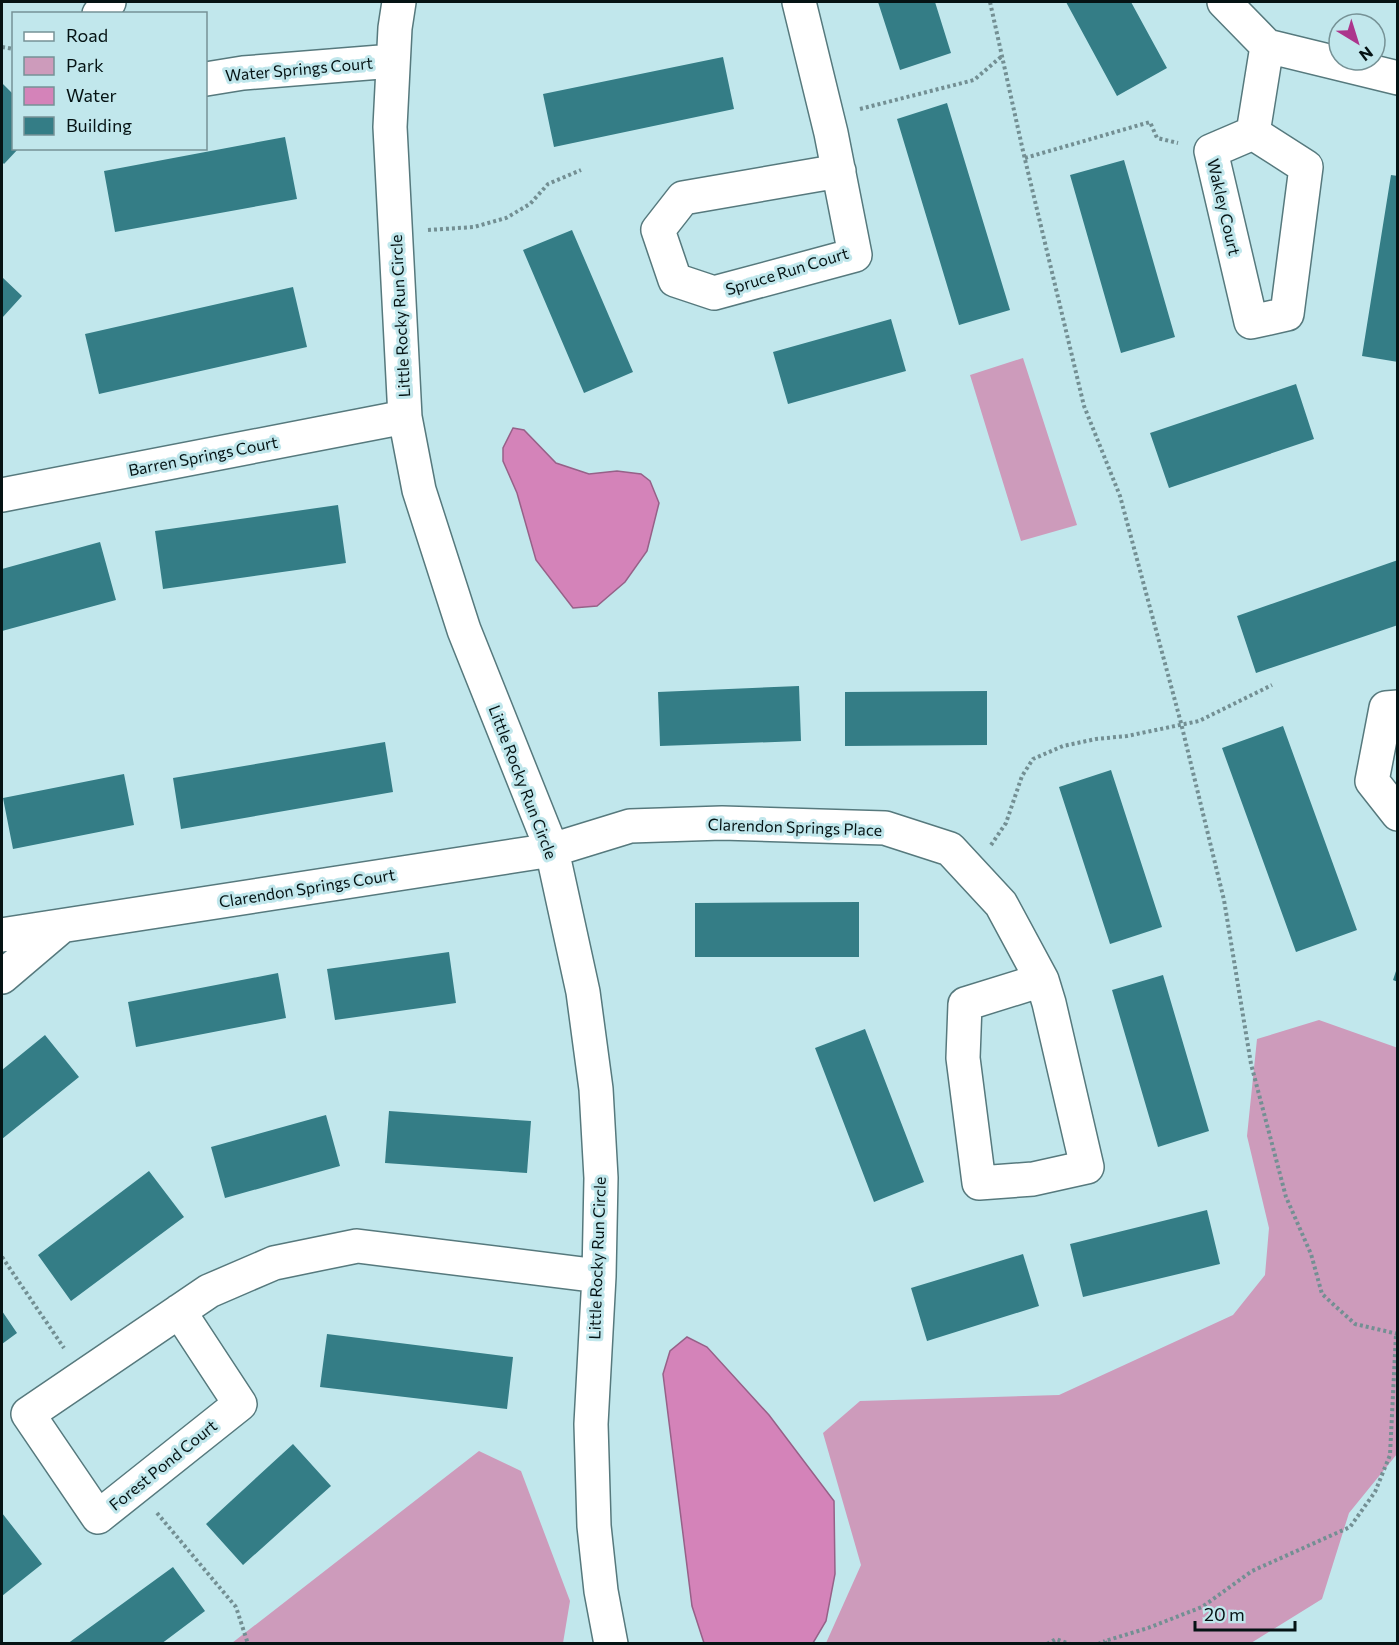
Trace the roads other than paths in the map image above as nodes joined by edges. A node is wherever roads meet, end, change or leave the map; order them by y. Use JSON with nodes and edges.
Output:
{"nodes":[{"id":1,"x":399,"y":2,"type":"edge"},
{"id":2,"x":799,"y":2,"type":"edge"},
{"id":3,"x":1224,"y":2,"type":"edge"},
{"id":4,"x":1267,"y":46,"type":"junction"},
{"id":5,"x":393,"y":61,"type":"junction"},
{"id":6,"x":1398,"y":78,"type":"edge"},
{"id":7,"x":207,"y":79,"type":"edge"},
{"id":8,"x":1253,"y":133,"type":"junction"},
{"id":9,"x":839,"y":171,"type":"junction"},
{"id":10,"x":405,"y":417,"type":"junction"},
{"id":11,"x":2,"y":495,"type":"edge"},
{"id":12,"x":1398,"y":707,"type":"edge"},
{"id":13,"x":1398,"y":814,"type":"edge"},
{"id":14,"x":552,"y":850,"type":"junction"},
{"id":15,"x":62,"y":927,"type":"junction"},
{"id":16,"x":2,"y":935,"type":"edge"},
{"id":17,"x":2,"y":977,"type":"edge"},
{"id":18,"x":1042,"y":980,"type":"junction"},
{"id":19,"x":599,"y":1276,"type":"junction"},
{"id":20,"x":179,"y":1311,"type":"junction"},
{"id":21,"x":611,"y":1644,"type":"edge"}],
"edges":[{"from":1,"to":5,"type":"street","name":"Little Rocky Run Circle"},
{"from":2,"to":9,"type":"street","name":"Spruce Run Court"},
{"from":3,"to":4,"type":"street"},
{"from":4,"to":6,"type":"street"},
{"from":4,"to":8,"type":"street"},
{"from":5,"to":7,"type":"street","name":"Water Springs Court"},
{"from":5,"to":10,"type":"street","name":"Little Rocky Run Circle"},
{"from":8,"to":8,"type":"street","name":"Wakley Court"},
{"from":9,"to":9,"type":"street","name":"Spruce Run Court"},
{"from":10,"to":11,"type":"street","name":"Barren Springs Court"},
{"from":10,"to":14,"type":"street","name":"Little Rocky Run Circle"},
{"from":12,"to":13,"type":"street"},
{"from":14,"to":15,"type":"street","name":"Clarendon Springs Court"},
{"from":14,"to":18,"type":"street","name":"Clarendon Springs Place"},
{"from":14,"to":19,"type":"street","name":"Little Rocky Run Circle"},
{"from":15,"to":16,"type":"street","name":"Clarendon Springs Court"},
{"from":15,"to":17,"type":"street"},
{"from":18,"to":18,"type":"street","name":"Clarendon Springs Place"},
{"from":19,"to":20,"type":"street","name":"Forest Pond Court"},
{"from":19,"to":21,"type":"street","name":"Little Rocky Run Circle"},
{"from":20,"to":20,"type":"street","name":"Forest Pond Court"}]}
